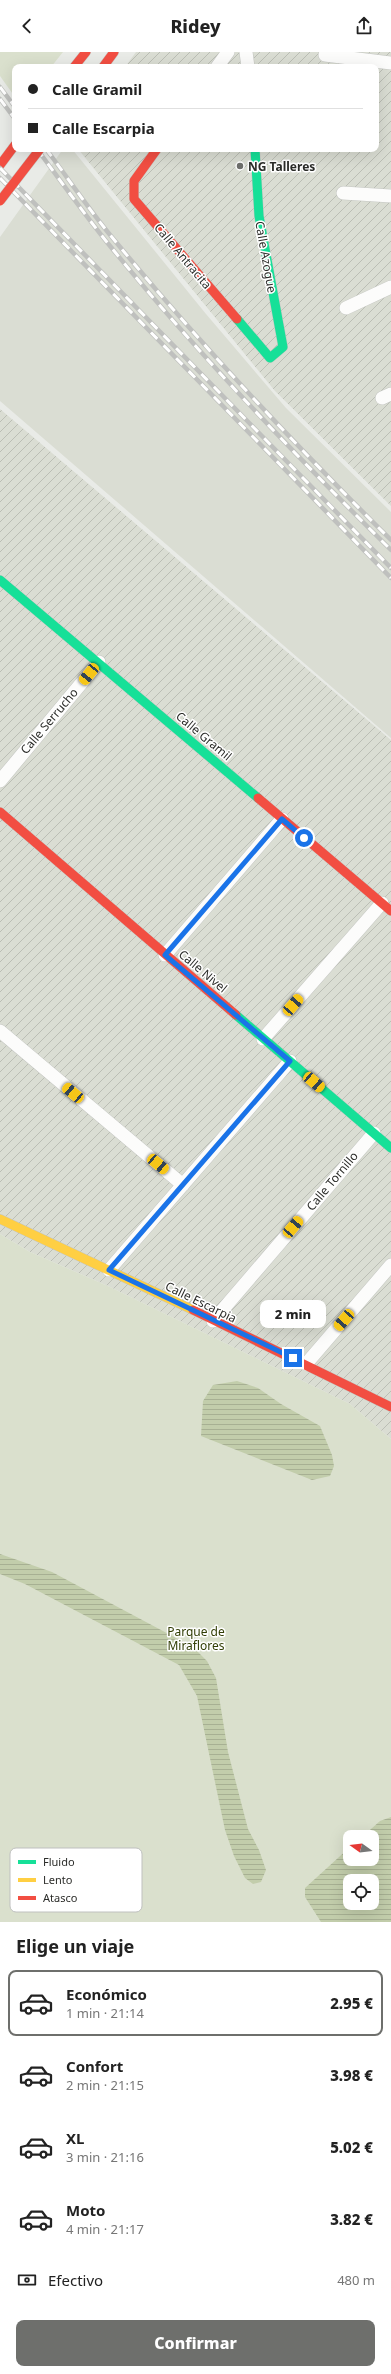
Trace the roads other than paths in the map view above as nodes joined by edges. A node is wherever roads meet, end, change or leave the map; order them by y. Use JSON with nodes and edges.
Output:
{"nodes":[{"id":1,"x":86,"y":52,"type":"edge"},
{"id":2,"x":114,"y":52,"type":"edge"},
{"id":3,"x":228,"y":52,"type":"edge"},
{"id":4,"x":246,"y":52,"type":"edge"},
{"id":5,"x":325,"y":55,"type":"dead end"},
{"id":6,"x":391,"y":63,"type":"edge"},
{"id":7,"x":76,"y":64,"type":"edge"},
{"id":8,"x":105,"y":64,"type":"edge"},
{"id":9,"x":219,"y":64,"type":"edge"},
{"id":10,"x":248,"y":64,"type":"edge"},
{"id":11,"x":12,"y":149,"type":"edge"},
{"id":12,"x":38,"y":152,"type":"edge"},
{"id":13,"x":155,"y":152,"type":"edge"},
{"id":14,"x":255,"y":152,"type":"edge"},
{"id":15,"x":0,"y":165,"type":"edge"},
{"id":16,"x":344,"y":193,"type":"dead end"},
{"id":17,"x":391,"y":196,"type":"edge"},
{"id":18,"x":0,"y":201,"type":"edge"},
{"id":19,"x":391,"y":287,"type":"edge"},
{"id":20,"x":346,"y":308,"type":"dead end"},
{"id":21,"x":270,"y":358,"type":"joint"},
{"id":22,"x":0,"y":580,"type":"edge"},
{"id":23,"x":99,"y":662,"type":"junction"},
{"id":24,"x":0,"y":781,"type":"edge"},
{"id":25,"x":0,"y":812,"type":"edge"},
{"id":26,"x":282,"y":819,"type":"junction"},
{"id":27,"x":386,"y":907,"type":"edge"},
{"id":28,"x":165,"y":955,"type":"junction"},
{"id":29,"x":0,"y":1031,"type":"edge"},
{"id":30,"x":263,"y":1039,"type":"junction"},
{"id":31,"x":290,"y":1061,"type":"junction"},
{"id":32,"x":374,"y":1133,"type":"junction"},
{"id":33,"x":391,"y":1148,"type":"edge"},
{"id":34,"x":183,"y":1185,"type":"junction"},
{"id":35,"x":0,"y":1219,"type":"edge"},
{"id":36,"x":391,"y":1265,"type":"edge"},
{"id":37,"x":109,"y":1270,"type":"junction"},
{"id":38,"x":213,"y":1321,"type":"junction"},
{"id":39,"x":306,"y":1364,"type":"junction"},
{"id":40,"x":391,"y":1407,"type":"edge"}],
"edges":[{"from":1,"to":7,"type":"street"},
{"from":2,"to":8,"type":"street"},
{"from":3,"to":9,"type":"street"},
{"from":4,"to":10,"type":"street"},
{"from":5,"to":6,"type":"street"},
{"from":11,"to":15,"type":"street"},
{"from":12,"to":18,"type":"street","bridge":true},
{"from":13,"to":21,"type":"street","name":"Calle Antracita"},
{"from":14,"to":21,"type":"street","name":"Calle Azogue"},
{"from":16,"to":17,"type":"street"},
{"from":19,"to":20,"type":"street"},
{"from":22,"to":23,"type":"street","name":"Calle Gramil"},
{"from":23,"to":24,"type":"street","name":"Calle Serrucho"},
{"from":23,"to":26,"type":"street","name":"Calle Gramil"},
{"from":25,"to":28,"type":"street","name":"Calle Nivel"},
{"from":26,"to":27,"type":"street","name":"Calle Gramil"},
{"from":26,"to":28,"type":"street"},
{"from":27,"to":30,"type":"street"},
{"from":28,"to":30,"type":"street","name":"Calle Nivel"},
{"from":29,"to":34,"type":"street"},
{"from":30,"to":31,"type":"street","name":"Calle Nivel"},
{"from":31,"to":32,"type":"street","name":"Calle Nivel"},
{"from":31,"to":34,"type":"street"},
{"from":32,"to":33,"type":"street","name":"Calle Nivel"},
{"from":32,"to":38,"type":"street","name":"Calle Tornillo"},
{"from":34,"to":37,"type":"street"},
{"from":35,"to":37,"type":"street","name":"Calle Escarpia"},
{"from":36,"to":39,"type":"street"},
{"from":37,"to":38,"type":"street","name":"Calle Escarpia"},
{"from":38,"to":39,"type":"street","name":"Calle Escarpia"},
{"from":39,"to":40,"type":"street","name":"Calle Escarpia"}]}
